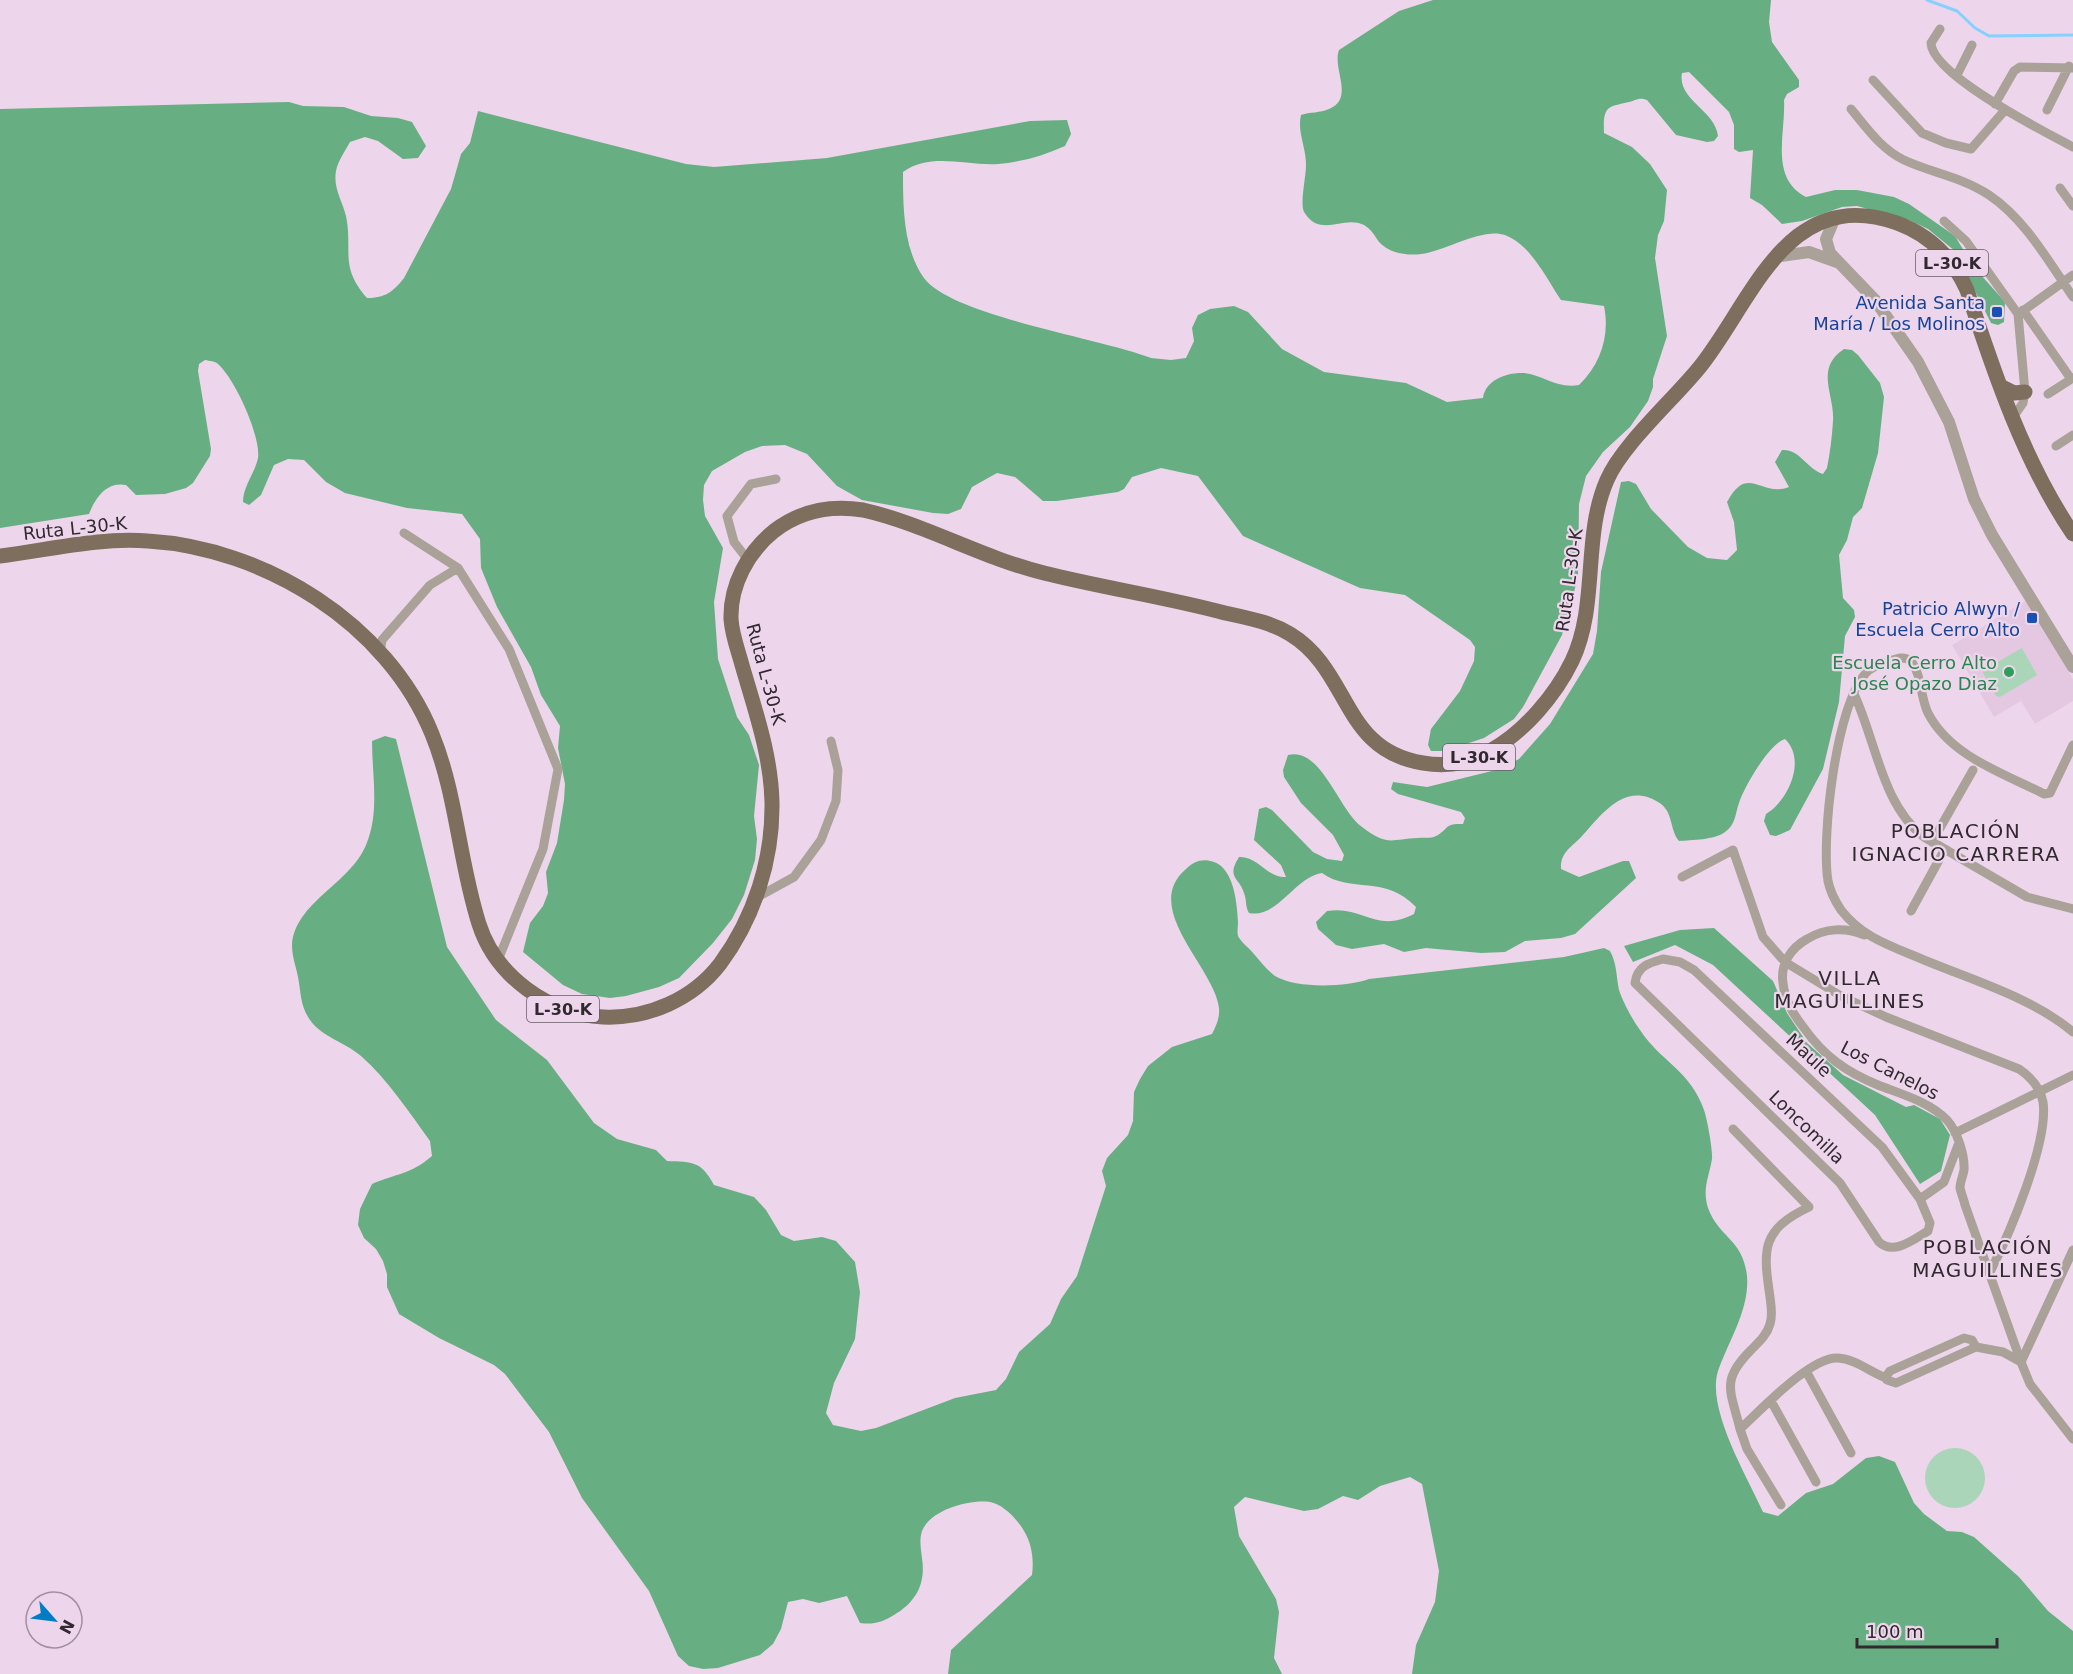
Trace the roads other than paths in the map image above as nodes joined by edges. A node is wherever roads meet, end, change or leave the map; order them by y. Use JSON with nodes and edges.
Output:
{"nodes":[{"id":1,"x":1940,"y":29,"type":"dead end"},
{"id":2,"x":1972,"y":45,"type":"dead end"},
{"id":3,"x":2071,"y":67,"type":"edge"},
{"id":4,"x":1957,"y":75,"type":"junction"},
{"id":5,"x":1873,"y":80,"type":"dead end"},
{"id":6,"x":1995,"y":104,"type":"junction"},
{"id":7,"x":1851,"y":109,"type":"dead end"},
{"id":8,"x":2005,"y":110,"type":"junction"},
{"id":9,"x":2047,"y":110,"type":"dead end"},
{"id":10,"x":2073,"y":147,"type":"edge"},
{"id":11,"x":2060,"y":189,"type":"dead end"},
{"id":12,"x":2073,"y":206,"type":"edge"},
{"id":13,"x":1834,"y":220,"type":"junction"},
{"id":14,"x":1944,"y":221,"type":"dead end"},
{"id":15,"x":1773,"y":257,"type":"junction"},
{"id":16,"x":1840,"y":263,"type":"junction"},
{"id":17,"x":2073,"y":275,"type":"edge"},
{"id":18,"x":2063,"y":282,"type":"junction"},
{"id":19,"x":2073,"y":297,"type":"edge"},
{"id":20,"x":2021,"y":312,"type":"junction"},
{"id":21,"x":2072,"y":379,"type":"edge"},
{"id":22,"x":2002,"y":387,"type":"junction"},
{"id":23,"x":2025,"y":392,"type":"junction"},
{"id":24,"x":2048,"y":394,"type":"dead end"},
{"id":25,"x":2014,"y":416,"type":"junction"},
{"id":26,"x":2073,"y":435,"type":"edge"},
{"id":27,"x":2056,"y":446,"type":"dead end"},
{"id":28,"x":776,"y":479,"type":"dead end"},
{"id":29,"x":404,"y":534,"type":"dead end"},
{"id":30,"x":2073,"y":534,"type":"edge"},
{"id":31,"x":0,"y":556,"type":"edge"},
{"id":32,"x":748,"y":560,"type":"junction"},
{"id":33,"x":458,"y":567,"type":"junction"},
{"id":34,"x":380,"y":655,"type":"junction"},
{"id":35,"x":2073,"y":667,"type":"edge"},
{"id":36,"x":1854,"y":694,"type":"junction"},
{"id":37,"x":831,"y":741,"type":"dead end"},
{"id":38,"x":2073,"y":745,"type":"edge"},
{"id":39,"x":1973,"y":770,"type":"dead end"},
{"id":40,"x":1932,"y":842,"type":"junction"},
{"id":41,"x":1945,"y":849,"type":"junction"},
{"id":42,"x":1682,"y":877,"type":"dead end"},
{"id":43,"x":756,"y":898,"type":"junction"},
{"id":44,"x":2073,"y":909,"type":"edge"},
{"id":45,"x":1911,"y":911,"type":"dead end"},
{"id":46,"x":1867,"y":936,"type":"junction"},
{"id":47,"x":498,"y":960,"type":"junction"},
{"id":48,"x":1785,"y":962,"type":"junction"},
{"id":49,"x":1635,"y":983,"type":"joint"},
{"id":50,"x":2073,"y":1032,"type":"edge"},
{"id":51,"x":2073,"y":1075,"type":"edge"},
{"id":52,"x":2039,"y":1090,"type":"junction"},
{"id":53,"x":1733,"y":1129,"type":"dead end"},
{"id":54,"x":1956,"y":1133,"type":"junction"},
{"id":55,"x":1958,"y":1145,"type":"junction"},
{"id":56,"x":1944,"y":1182,"type":"junction"},
{"id":57,"x":1960,"y":1187,"type":"junction"},
{"id":58,"x":1920,"y":1199,"type":"junction"},
{"id":59,"x":2073,"y":1250,"type":"edge"},
{"id":60,"x":1990,"y":1272,"type":"junction"},
{"id":61,"x":2021,"y":1362,"type":"junction"},
{"id":62,"x":1806,"y":1371,"type":"junction"},
{"id":63,"x":1771,"y":1401,"type":"junction"},
{"id":64,"x":1740,"y":1429,"type":"junction"},
{"id":65,"x":2073,"y":1439,"type":"edge"},
{"id":66,"x":1851,"y":1453,"type":"dead end"},
{"id":67,"x":1816,"y":1482,"type":"dead end"},
{"id":68,"x":1781,"y":1505,"type":"dead end"}],
"edges":[{"from":1,"to":4,"type":"street"},
{"from":2,"to":4,"type":"street"},
{"from":3,"to":6,"type":"street"},
{"from":3,"to":9,"type":"street"},
{"from":4,"to":6,"type":"street"},
{"from":5,"to":8,"type":"street"},
{"from":6,"to":8,"type":"street"},
{"from":7,"to":18,"type":"street"},
{"from":8,"to":10,"type":"street"},
{"from":11,"to":12,"type":"street"},
{"from":13,"to":15,"type":"main road","number":"L-30-K"},
{"from":13,"to":16,"type":"street"},
{"from":13,"to":22,"type":"main road","number":"L-30-K"},
{"from":14,"to":20,"type":"street"},
{"from":15,"to":16,"type":"street"},
{"from":15,"to":32,"type":"main road","name":"Ruta L-30-K","number":"L-30-K"},
{"from":16,"to":35,"type":"street"},
{"from":17,"to":18,"type":"street"},
{"from":18,"to":19,"type":"street"},
{"from":18,"to":20,"type":"street"},
{"from":20,"to":21,"type":"street"},
{"from":20,"to":23,"type":"street"},
{"from":21,"to":24,"type":"street"},
{"from":22,"to":23,"type":"main road"},
{"from":22,"to":25,"type":"main road","number":"L-30-K"},
{"from":23,"to":25,"type":"street"},
{"from":25,"to":30,"type":"main road","number":"L-30-K"},
{"from":26,"to":27,"type":"street"},
{"from":28,"to":32,"type":"street"},
{"from":29,"to":33,"type":"street"},
{"from":31,"to":34,"type":"main road","name":"Ruta L-30-K","number":"L-30-K"},
{"from":32,"to":43,"type":"main road","name":"Ruta L-30-K","number":"L-30-K"},
{"from":33,"to":34,"type":"street"},
{"from":33,"to":47,"type":"street"},
{"from":34,"to":47,"type":"main road","name":"Ruta L-30-K","number":"L-30-K"},
{"from":36,"to":38,"type":"street"},
{"from":36,"to":40,"type":"street"},
{"from":36,"to":46,"type":"street"},
{"from":37,"to":43,"type":"street"},
{"from":39,"to":40,"type":"street"},
{"from":40,"to":41,"type":"street"},
{"from":41,"to":44,"type":"street"},
{"from":41,"to":45,"type":"street"},
{"from":42,"to":48,"type":"street"},
{"from":43,"to":47,"type":"main road","name":"Ruta L-30-K","number":"L-30-K"},
{"from":46,"to":48,"type":"street"},
{"from":46,"to":50,"type":"street"},
{"from":48,"to":52,"type":"street"},
{"from":48,"to":54,"type":"street","name":"Los Canelos"},
{"from":49,"to":58,"type":"street","name":"Maule"},
{"from":49,"to":58,"type":"street","name":"Loncomilla"},
{"from":51,"to":52,"type":"street"},
{"from":52,"to":54,"type":"street"},
{"from":52,"to":60,"type":"street"},
{"from":53,"to":64,"type":"street"},
{"from":54,"to":55,"type":"street"},
{"from":55,"to":56,"type":"street"},
{"from":55,"to":57,"type":"street"},
{"from":56,"to":57,"type":"street"},
{"from":56,"to":58,"type":"street"},
{"from":57,"to":60,"type":"street"},
{"from":59,"to":61,"type":"street"},
{"from":60,"to":61,"type":"street"},
{"from":61,"to":62,"type":"street"},
{"from":61,"to":65,"type":"street"},
{"from":62,"to":63,"type":"street"},
{"from":62,"to":66,"type":"street"},
{"from":63,"to":64,"type":"street"},
{"from":63,"to":67,"type":"street"},
{"from":64,"to":68,"type":"street"}]}
